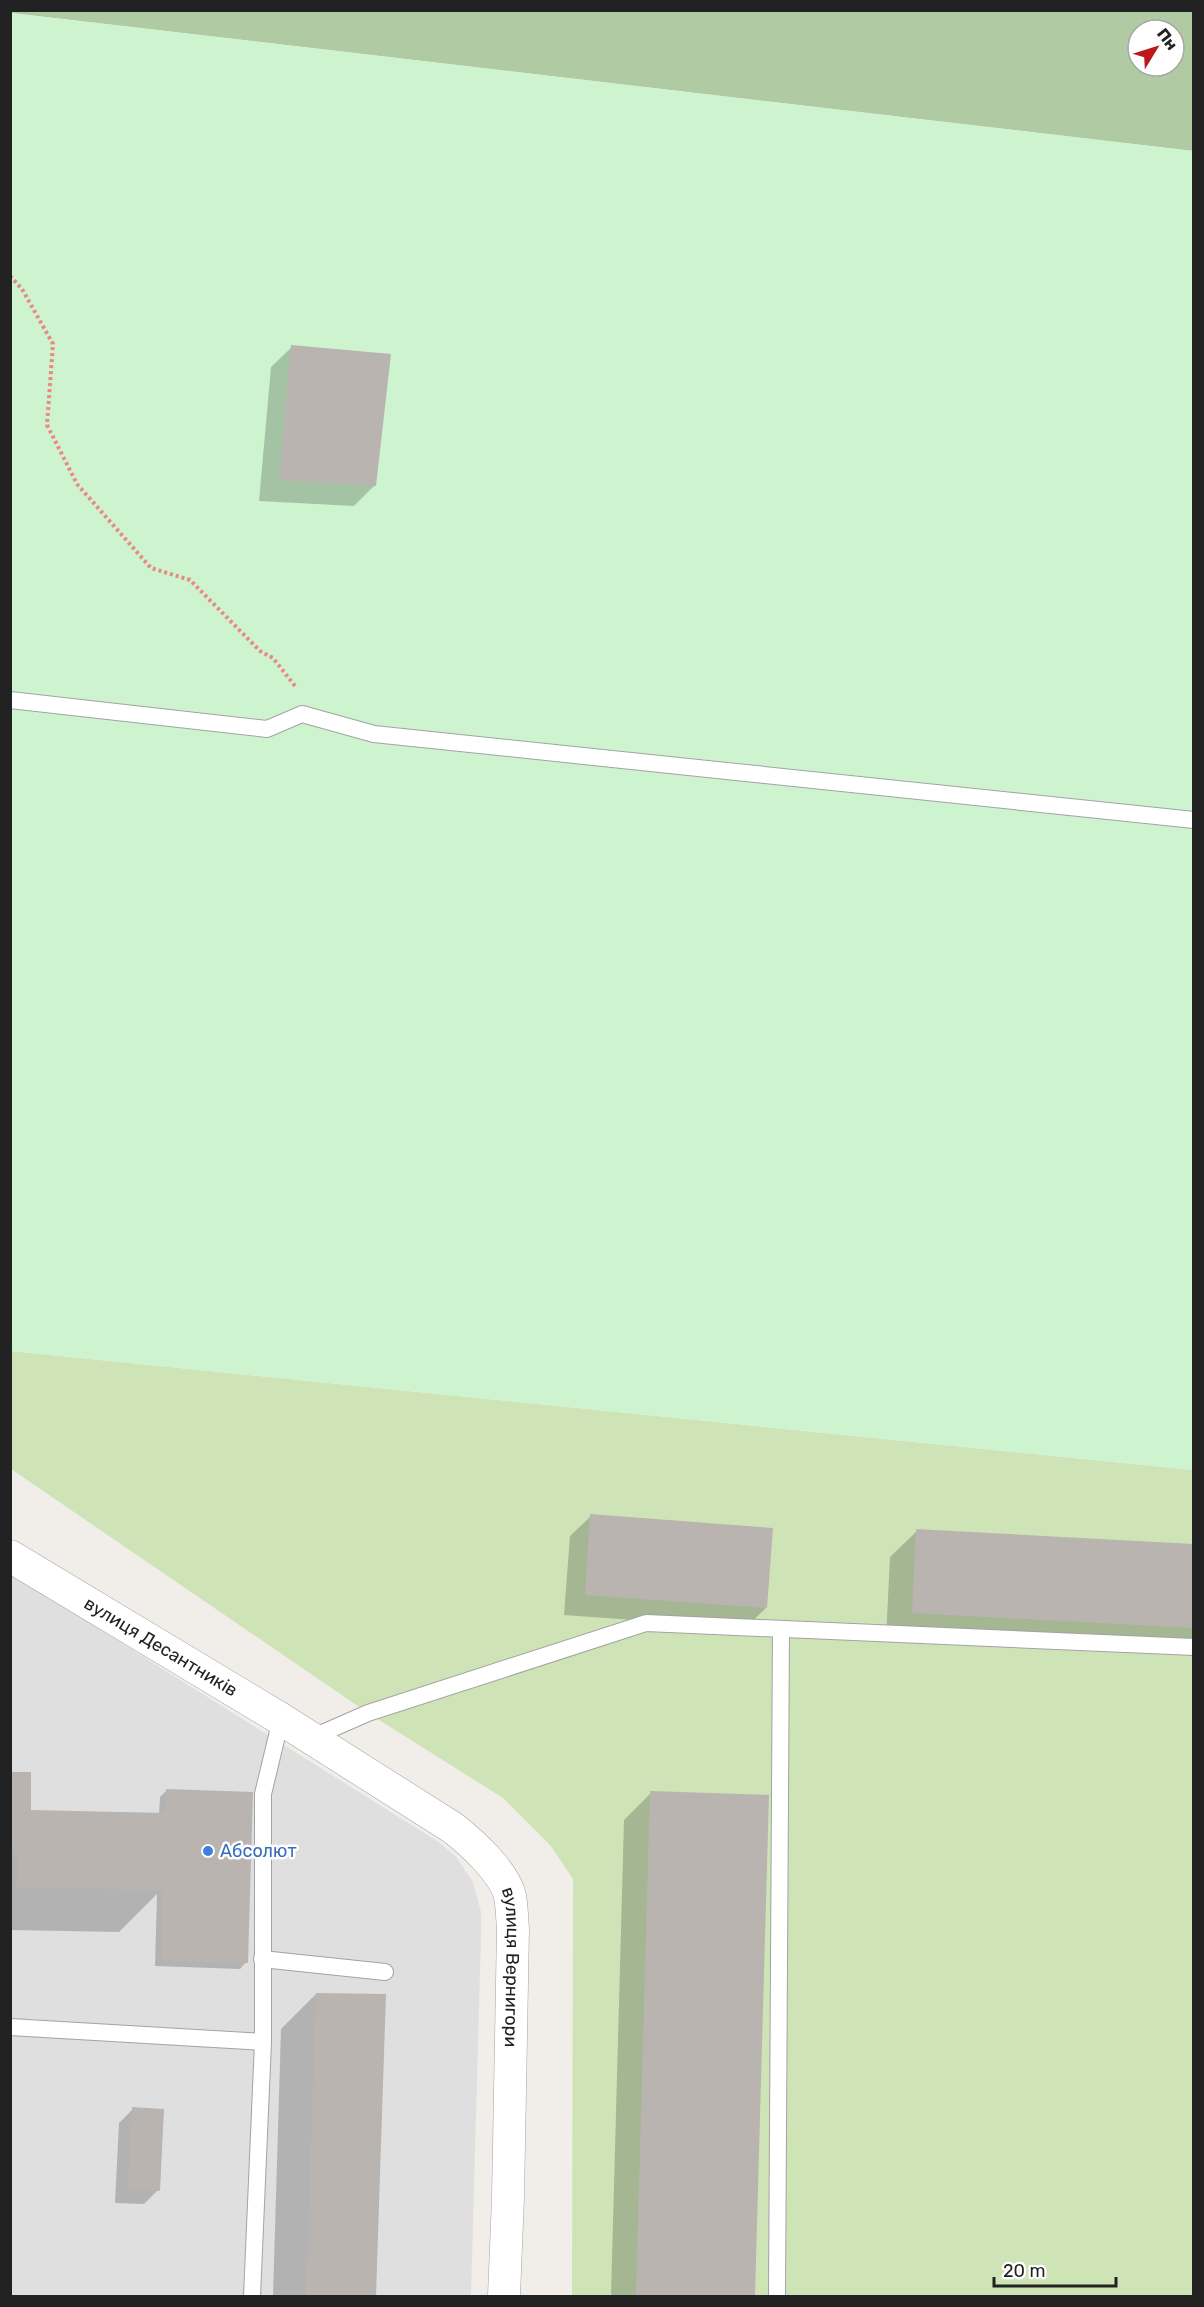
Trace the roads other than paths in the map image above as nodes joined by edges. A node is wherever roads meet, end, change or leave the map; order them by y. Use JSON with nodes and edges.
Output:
{"nodes":[{"id":1,"x":10,"y":700,"type":"edge"},
{"id":2,"x":1194,"y":820,"type":"edge"},
{"id":3,"x":10,"y":1556,"type":"edge"},
{"id":4,"x":781,"y":1629,"type":"junction"},
{"id":5,"x":1194,"y":1647,"type":"edge"},
{"id":6,"x":281,"y":1719,"type":"junction"},
{"id":7,"x":311,"y":1738,"type":"junction"},
{"id":8,"x":262,"y":1959,"type":"junction"},
{"id":9,"x":385,"y":1972,"type":"dead end"},
{"id":10,"x":10,"y":2027,"type":"edge"},
{"id":11,"x":263,"y":2042,"type":"junction"},
{"id":12,"x":252,"y":2296,"type":"edge"},
{"id":13,"x":504,"y":2296,"type":"edge"},
{"id":14,"x":777,"y":2296,"type":"edge"}],
"edges":[{"from":1,"to":2,"type":"lane"},
{"from":3,"to":6,"type":"street","name":"вулиця Десантників"},
{"from":4,"to":5,"type":"lane"},
{"from":4,"to":7,"type":"lane"},
{"from":4,"to":14,"type":"lane"},
{"from":6,"to":7,"type":"street","name":"вулиця Десантників"},
{"from":6,"to":8,"type":"lane"},
{"from":7,"to":13,"type":"street","name":"вулиця Вернигори"},
{"from":8,"to":9,"type":"lane"},
{"from":8,"to":11,"type":"lane"},
{"from":10,"to":11,"type":"lane"},
{"from":11,"to":12,"type":"lane"}]}
